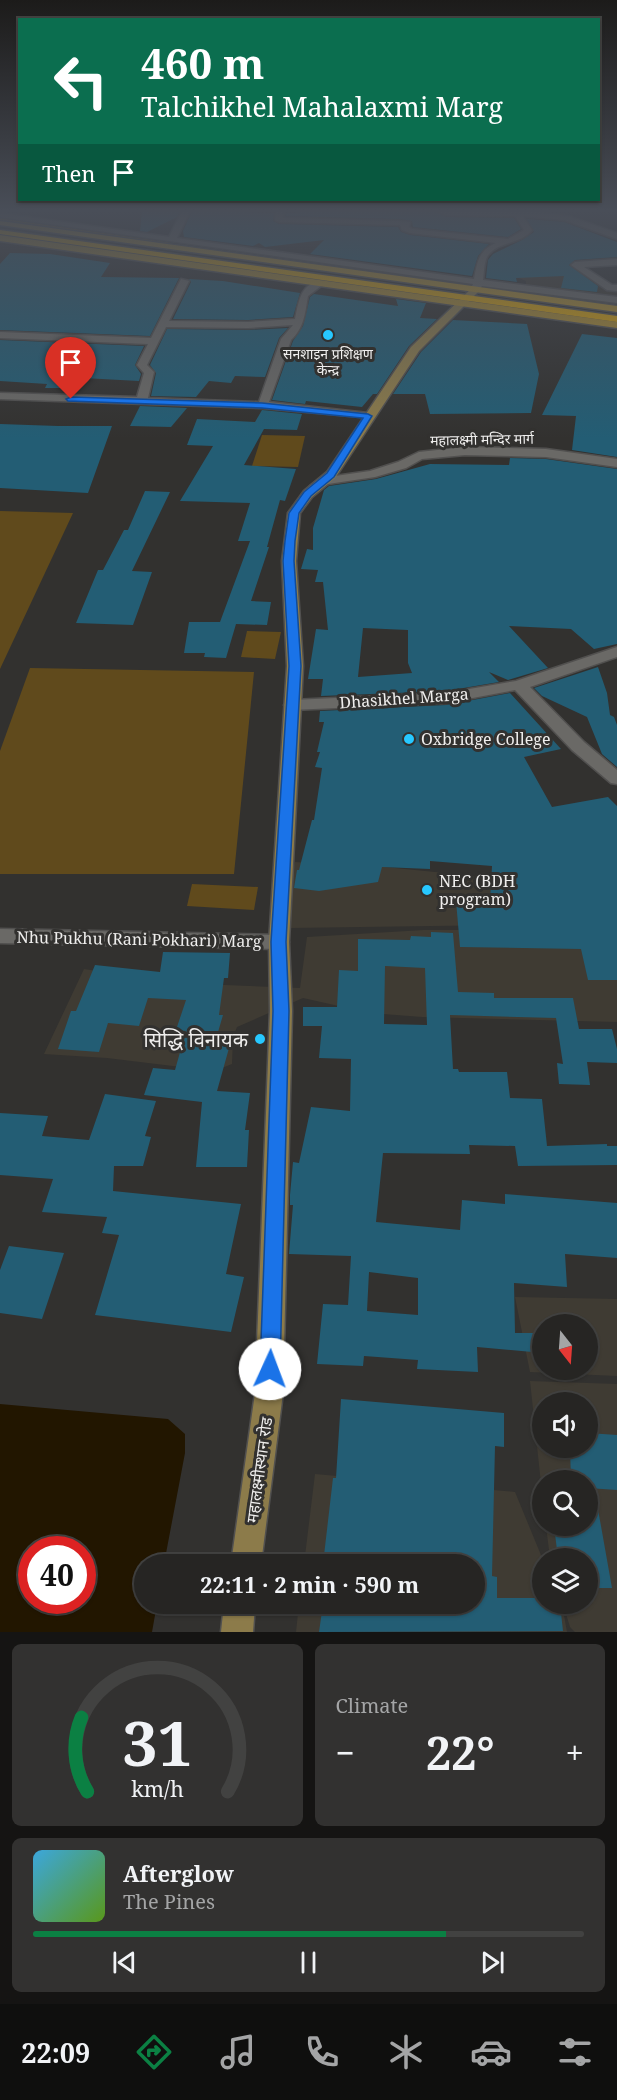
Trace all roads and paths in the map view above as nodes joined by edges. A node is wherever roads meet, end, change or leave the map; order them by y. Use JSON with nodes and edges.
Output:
{"nodes":[{"id":1,"x":181,"y":287,"type":"edge"},
{"id":2,"x":314,"y":287,"type":"edge"},
{"id":3,"x":366,"y":287,"type":"edge"},
{"id":4,"x":421,"y":287,"type":"edge"},
{"id":5,"x":426,"y":287,"type":"edge"},
{"id":6,"x":433,"y":287,"type":"edge"},
{"id":7,"x":473,"y":287,"type":"edge"},
{"id":8,"x":471,"y":294,"type":"junction"},
{"id":9,"x":617,"y":300,"type":"edge"},
{"id":10,"x":617,"y":309,"type":"edge"},
{"id":11,"x":617,"y":314,"type":"edge"},
{"id":12,"x":617,"y":319,"type":"edge"},
{"id":13,"x":299,"y":322,"type":"junction"},
{"id":14,"x":162,"y":324,"type":"junction"},
{"id":15,"x":617,"y":325,"type":"edge"},
{"id":16,"x":0,"y":335,"type":"edge"},
{"id":17,"x":153,"y":341,"type":"junction"},
{"id":18,"x":0,"y":396,"type":"edge"},
{"id":19,"x":141,"y":402,"type":"junction"},
{"id":20,"x":262,"y":405,"type":"junction"},
{"id":21,"x":368,"y":416,"type":"junction"},
{"id":22,"x":617,"y":464,"type":"edge"},
{"id":23,"x":316,"y":486,"type":"junction"},
{"id":24,"x":617,"y":652,"type":"edge"},
{"id":25,"x":519,"y":686,"type":"junction"},
{"id":26,"x":292,"y":705,"type":"junction"},
{"id":27,"x":617,"y":778,"type":"edge"},
{"id":28,"x":0,"y":936,"type":"edge"},
{"id":29,"x":279,"y":942,"type":"junction"},
{"id":30,"x":247,"y":1554,"type":"edge"},
{"id":31,"x":239,"y":1614,"type":"edge"},
{"id":32,"x":237,"y":1632,"type":"edge"}],
"edges":[{"from":1,"to":14,"type":"street"},
{"from":2,"to":13,"type":"street"},
{"from":3,"to":8,"type":"main road"},
{"from":4,"to":8,"type":"highway"},
{"from":5,"to":8,"type":"main road"},
{"from":6,"to":8,"type":"street"},
{"from":7,"to":8,"type":"street"},
{"from":8,"to":9,"type":"street"},
{"from":8,"to":10,"type":"main road"},
{"from":8,"to":11,"type":"highway"},
{"from":8,"to":12,"type":"highway"},
{"from":8,"to":15,"type":"main road"},
{"from":8,"to":21,"type":"street","name":"महालक्ष्मीस्थान रोड"},
{"from":13,"to":14,"type":"street"},
{"from":13,"to":20,"type":"street"},
{"from":14,"to":17,"type":"street"},
{"from":16,"to":17,"type":"street"},
{"from":17,"to":19,"type":"street"},
{"from":18,"to":19,"type":"street"},
{"from":19,"to":20,"type":"street"},
{"from":20,"to":21,"type":"street"},
{"from":21,"to":23,"type":"street","name":"महालक्ष्मीस्थान रोड"},
{"from":22,"to":23,"type":"street","name":"महालक्ष्मी मन्दिर मार्ग"},
{"from":23,"to":26,"type":"street","name":"महालक्ष्मीस्थान रोड"},
{"from":24,"to":25,"type":"street","name":"Dhasikhel Marga"},
{"from":25,"to":26,"type":"street","name":"Dhasikhel Marga"},
{"from":25,"to":27,"type":"street"},
{"from":26,"to":29,"type":"street","name":"महालक्ष्मीस्थान रोड"},
{"from":28,"to":29,"type":"street","name":"Nhu Pukhu (Rani Pokhari) Marg"},
{"from":29,"to":30,"type":"street","name":"महालक्ष्मीस्थान रोड"},
{"from":31,"to":32,"type":"street"}]}
